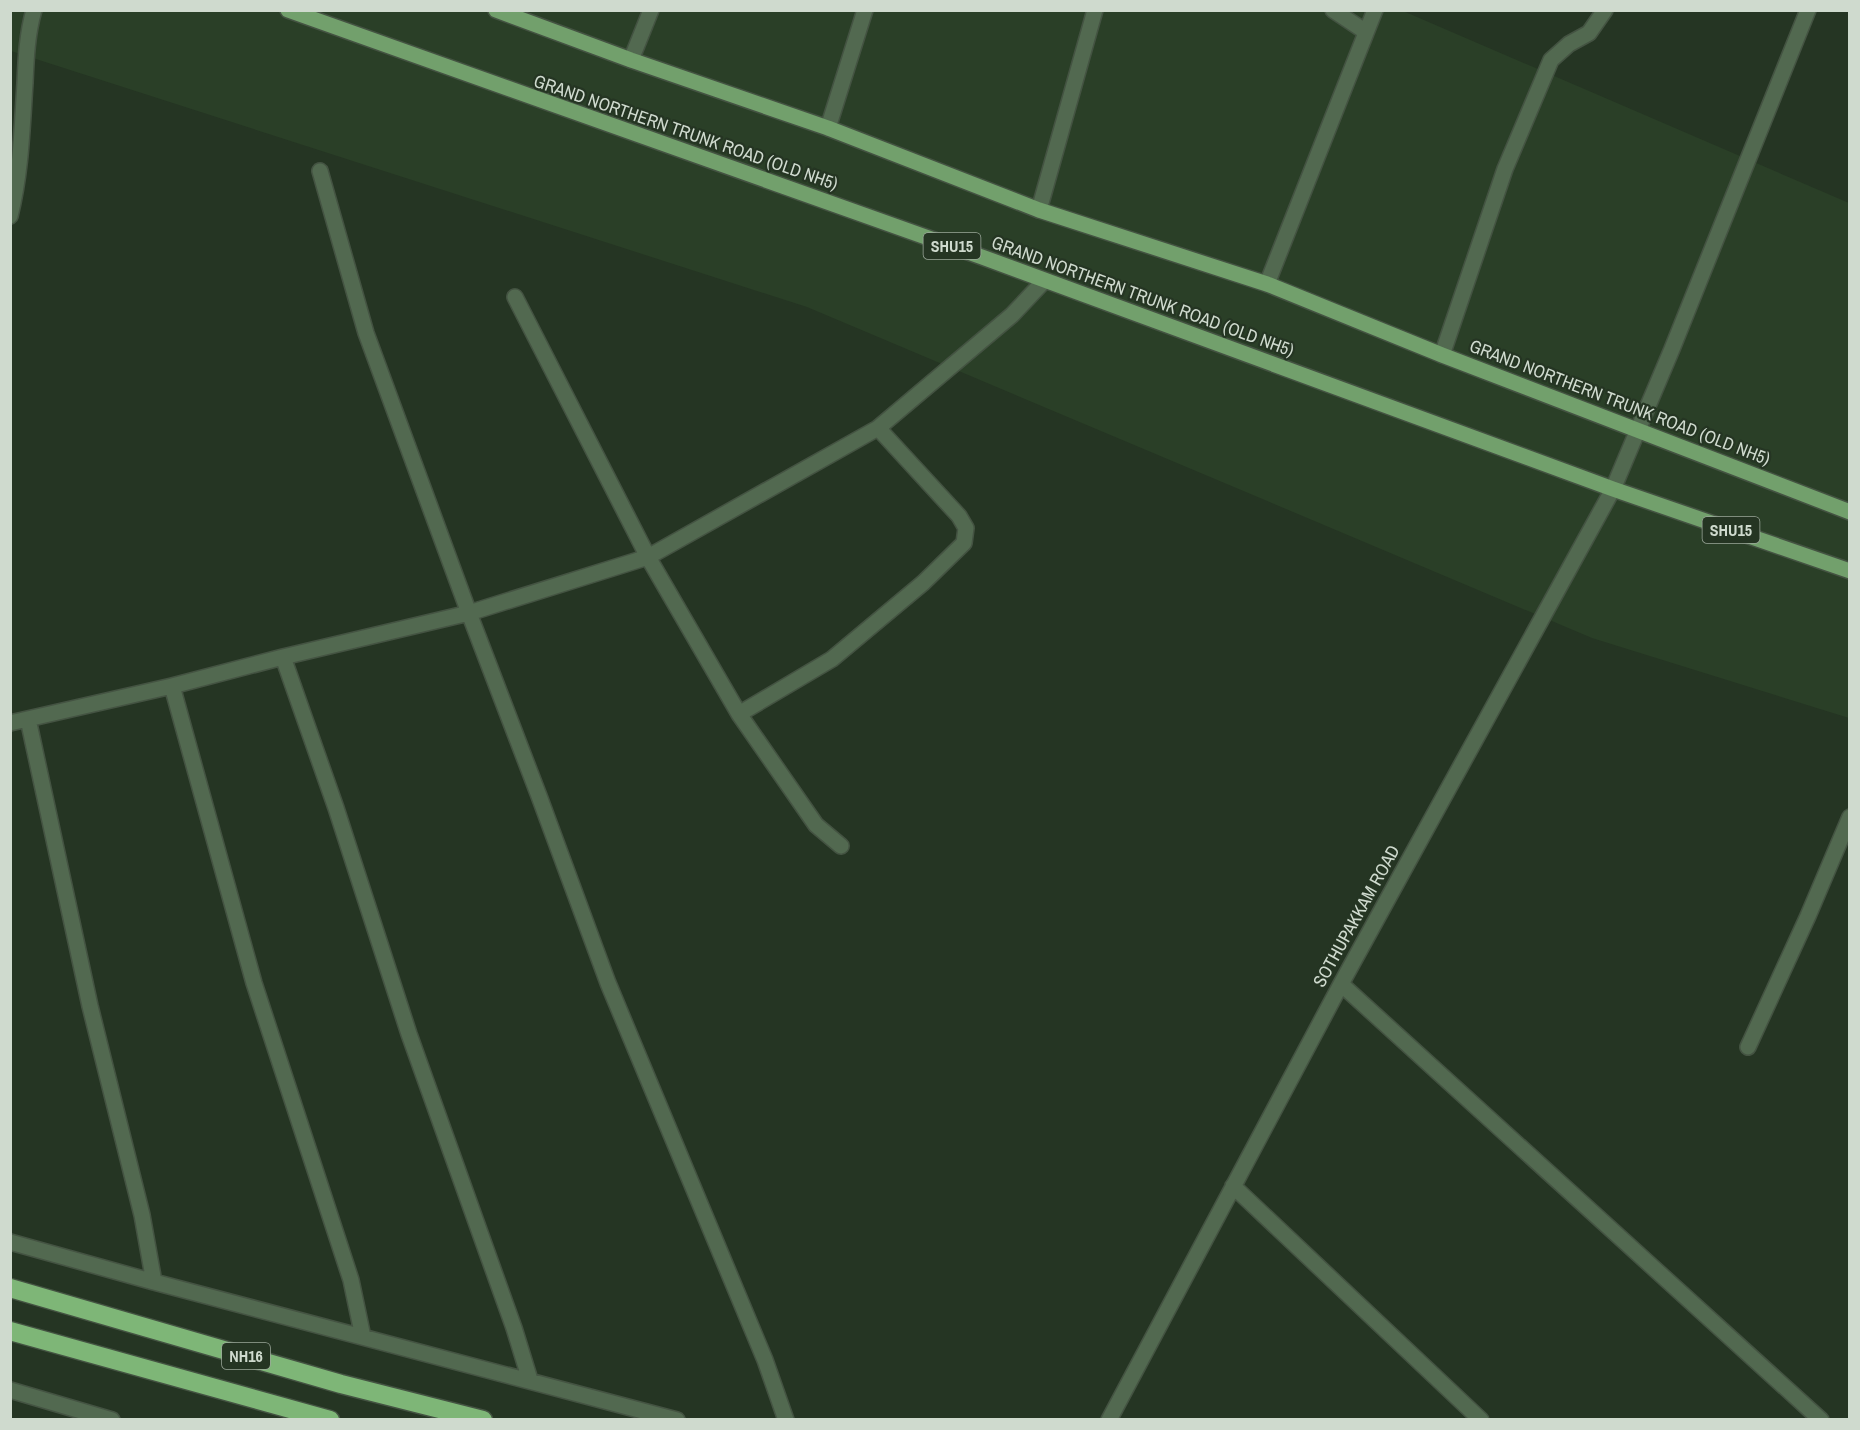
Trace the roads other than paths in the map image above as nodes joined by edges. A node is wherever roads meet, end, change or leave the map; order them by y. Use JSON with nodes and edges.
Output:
{"nodes":[{"id":1,"x":34,"y":10,"type":"edge"},
{"id":2,"x":288,"y":10,"type":"edge"},
{"id":3,"x":496,"y":10,"type":"edge"},
{"id":4,"x":651,"y":10,"type":"edge"},
{"id":5,"x":865,"y":10,"type":"edge"},
{"id":6,"x":1095,"y":10,"type":"edge"},
{"id":7,"x":1333,"y":10,"type":"edge"},
{"id":8,"x":1375,"y":10,"type":"edge"},
{"id":9,"x":1605,"y":10,"type":"edge"},
{"id":10,"x":1808,"y":10,"type":"edge"},
{"id":11,"x":1366,"y":32,"type":"junction"},
{"id":12,"x":631,"y":60,"type":"junction"},
{"id":13,"x":828,"y":128,"type":"junction"},
{"id":14,"x":320,"y":171,"type":"dead end"},
{"id":15,"x":1039,"y":210,"type":"junction"},
{"id":16,"x":10,"y":216,"type":"edge"},
{"id":17,"x":1044,"y":281,"type":"junction"},
{"id":18,"x":1267,"y":284,"type":"junction"},
{"id":19,"x":514,"y":297,"type":"dead end"},
{"id":20,"x":1442,"y":355,"type":"junction"},
{"id":21,"x":878,"y":428,"type":"junction"},
{"id":22,"x":1638,"y":431,"type":"junction"},
{"id":23,"x":1613,"y":489,"type":"junction"},
{"id":24,"x":1850,"y":512,"type":"edge"},
{"id":25,"x":648,"y":557,"type":"junction"},
{"id":26,"x":1850,"y":571,"type":"edge"},
{"id":27,"x":469,"y":613,"type":"junction"},
{"id":28,"x":283,"y":657,"type":"junction"},
{"id":29,"x":172,"y":686,"type":"junction"},
{"id":30,"x":739,"y":714,"type":"junction"},
{"id":31,"x":28,"y":719,"type":"junction"},
{"id":32,"x":10,"y":723,"type":"edge"},
{"id":33,"x":1850,"y":817,"type":"edge"},
{"id":34,"x":841,"y":846,"type":"dead end"},
{"id":35,"x":1341,"y":984,"type":"junction"},
{"id":36,"x":1748,"y":1047,"type":"dead end"},
{"id":37,"x":1233,"y":1186,"type":"junction"},
{"id":38,"x":10,"y":1242,"type":"edge"},
{"id":39,"x":154,"y":1282,"type":"junction"},
{"id":40,"x":10,"y":1288,"type":"edge"},
{"id":41,"x":10,"y":1331,"type":"edge"},
{"id":42,"x":363,"y":1337,"type":"junction"},
{"id":43,"x":530,"y":1380,"type":"junction"},
{"id":44,"x":10,"y":1390,"type":"edge"},
{"id":45,"x":112,"y":1419,"type":"edge"},
{"id":46,"x":330,"y":1419,"type":"edge"},
{"id":47,"x":483,"y":1419,"type":"edge"},
{"id":48,"x":677,"y":1419,"type":"edge"},
{"id":49,"x":786,"y":1419,"type":"edge"},
{"id":50,"x":1109,"y":1419,"type":"edge"},
{"id":51,"x":1481,"y":1419,"type":"edge"},
{"id":52,"x":1821,"y":1419,"type":"edge"}],
"edges":[{"from":1,"to":16,"type":"street"},
{"from":2,"to":17,"type":"main road","name":"GRAND NORTHERN TRUNK ROAD (OLD NH5)","number":"SHU15"},
{"from":3,"to":12,"type":"main road","name":"GRAND NORTHERN TRUNK ROAD (OLD NH5)"},
{"from":4,"to":12,"type":"street"},
{"from":5,"to":13,"type":"street"},
{"from":6,"to":15,"type":"street"},
{"from":7,"to":11,"type":"street"},
{"from":8,"to":11,"type":"street"},
{"from":9,"to":20,"type":"street"},
{"from":10,"to":22,"type":"street","name":"SOTHUPAKKAM ROAD"},
{"from":11,"to":18,"type":"street"},
{"from":12,"to":13,"type":"main road","name":"GRAND NORTHERN TRUNK ROAD (OLD NH5)"},
{"from":13,"to":15,"type":"main road","name":"GRAND NORTHERN TRUNK ROAD (OLD NH5)"},
{"from":14,"to":27,"type":"street"},
{"from":15,"to":18,"type":"main road","name":"GRAND NORTHERN TRUNK ROAD (OLD NH5)"},
{"from":17,"to":21,"type":"street"},
{"from":17,"to":23,"type":"main road","name":"GRAND NORTHERN TRUNK ROAD (OLD NH5)","number":"SHU15"},
{"from":18,"to":20,"type":"main road","name":"GRAND NORTHERN TRUNK ROAD (OLD NH5)"},
{"from":19,"to":25,"type":"street"},
{"from":20,"to":22,"type":"main road","name":"GRAND NORTHERN TRUNK ROAD (OLD NH5)"},
{"from":21,"to":25,"type":"street"},
{"from":21,"to":30,"type":"street"},
{"from":22,"to":23,"type":"street","name":"SOTHUPAKKAM ROAD"},
{"from":22,"to":24,"type":"main road","name":"GRAND NORTHERN TRUNK ROAD (OLD NH5)"},
{"from":23,"to":26,"type":"main road","name":"GRAND NORTHERN TRUNK ROAD (OLD NH5)","number":"SHU15"},
{"from":23,"to":35,"type":"street","name":"SOTHUPAKKAM ROAD"},
{"from":25,"to":27,"type":"street"},
{"from":25,"to":30,"type":"street"},
{"from":27,"to":28,"type":"street"},
{"from":27,"to":49,"type":"street"},
{"from":28,"to":29,"type":"street"},
{"from":28,"to":43,"type":"street"},
{"from":29,"to":31,"type":"street"},
{"from":29,"to":42,"type":"street"},
{"from":30,"to":34,"type":"street"},
{"from":31,"to":32,"type":"street"},
{"from":31,"to":39,"type":"street"},
{"from":33,"to":36,"type":"street"},
{"from":35,"to":37,"type":"street","name":"SOTHUPAKKAM ROAD"},
{"from":35,"to":52,"type":"street"},
{"from":37,"to":50,"type":"street","name":"SOTHUPAKKAM ROAD"},
{"from":37,"to":51,"type":"street"},
{"from":38,"to":39,"type":"street"},
{"from":39,"to":42,"type":"street"},
{"from":40,"to":47,"type":"highway","number":"NH16"},
{"from":41,"to":46,"type":"highway","number":"NH16"},
{"from":42,"to":43,"type":"street"},
{"from":43,"to":48,"type":"street"},
{"from":44,"to":45,"type":"street"}]}
